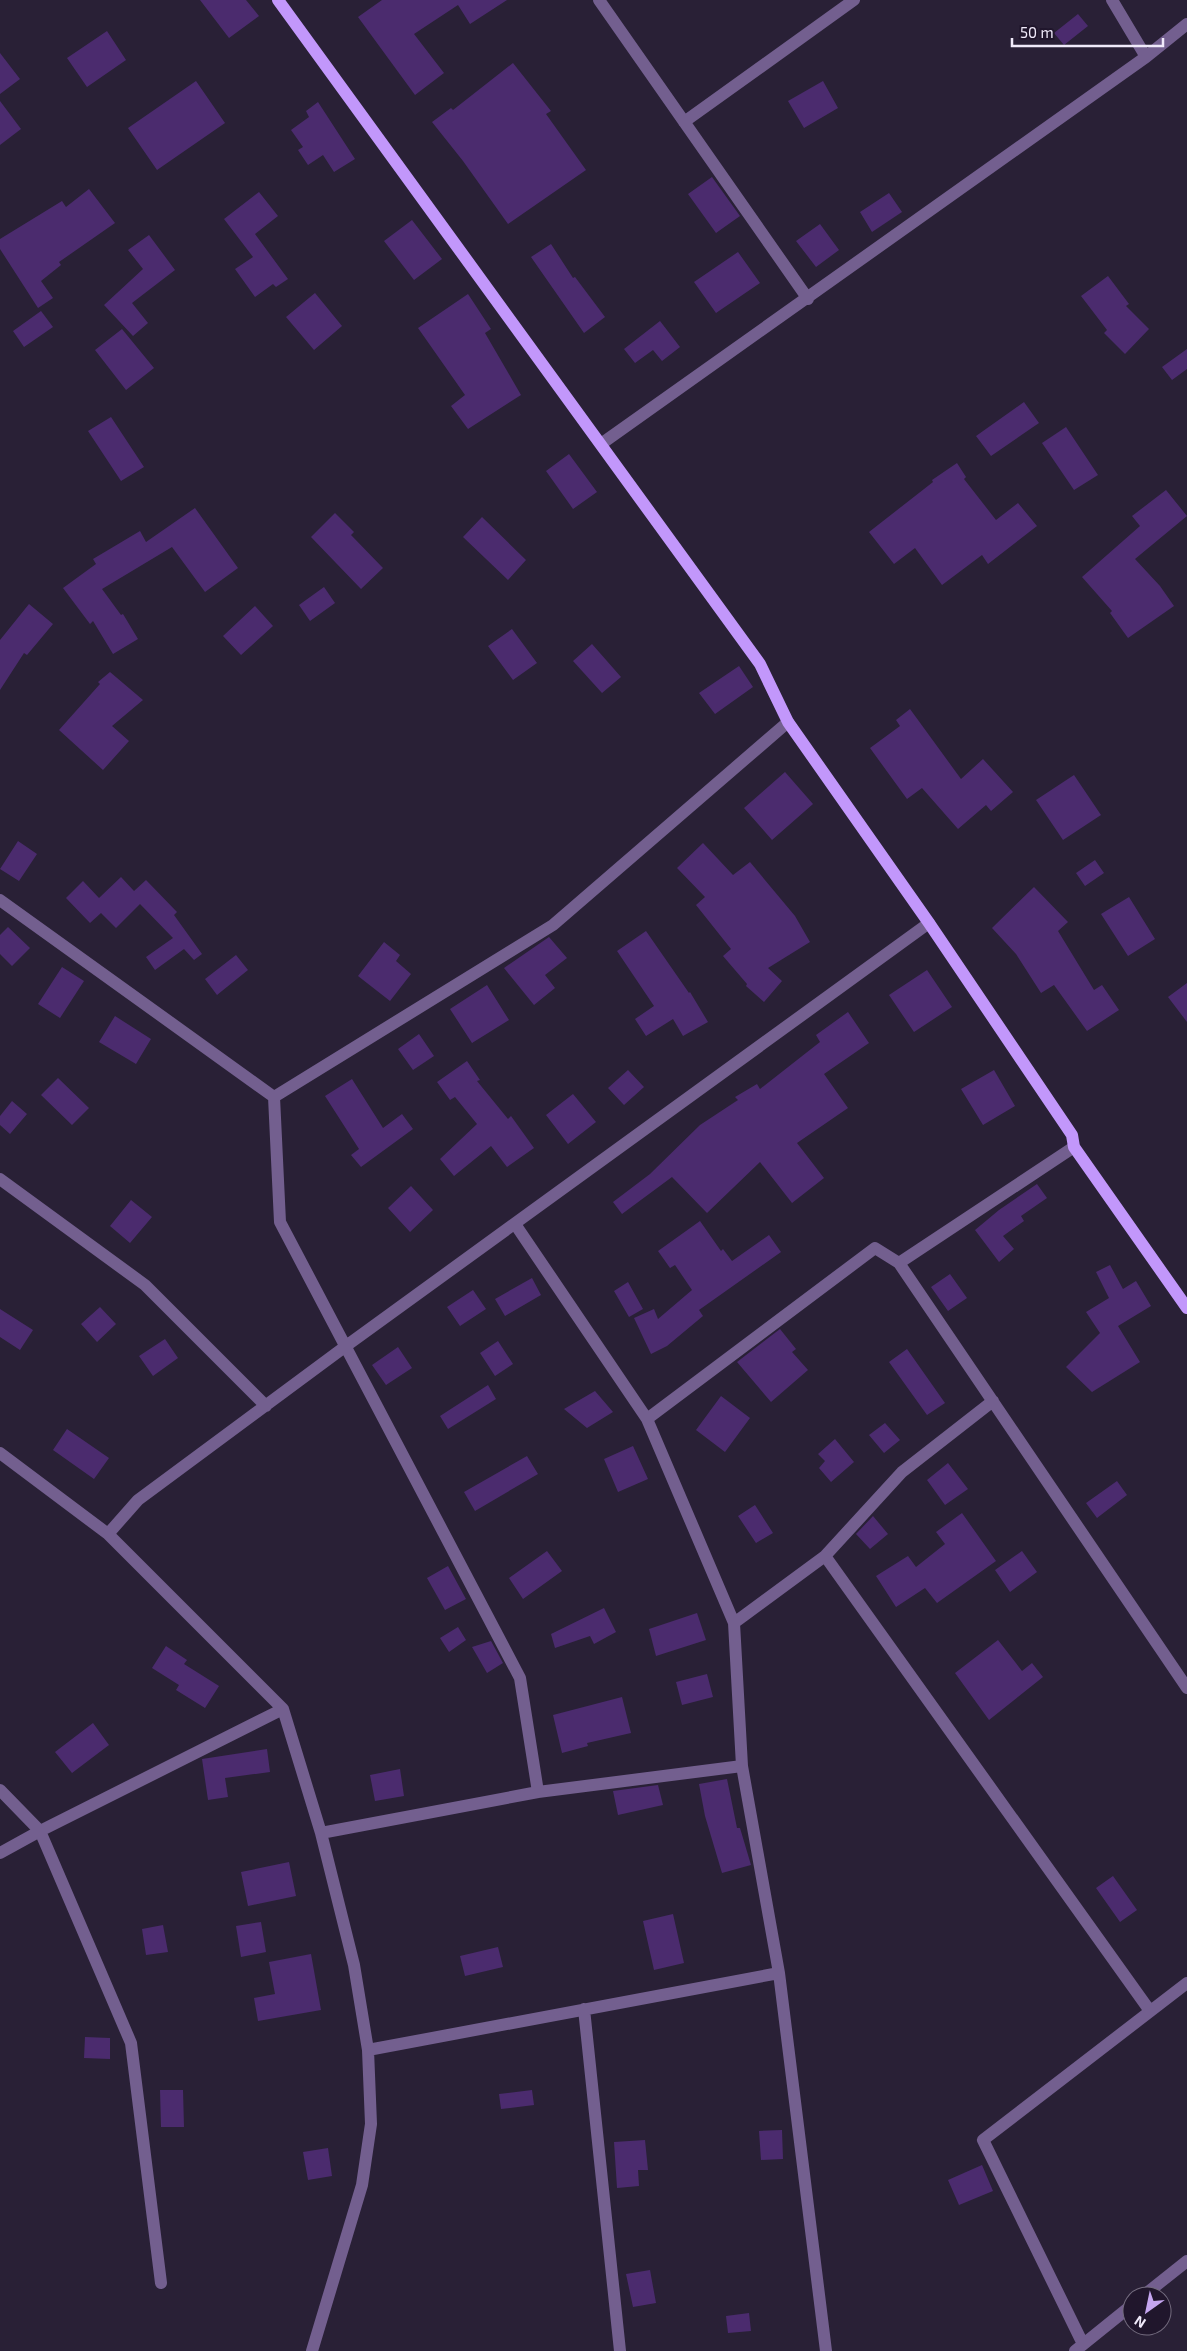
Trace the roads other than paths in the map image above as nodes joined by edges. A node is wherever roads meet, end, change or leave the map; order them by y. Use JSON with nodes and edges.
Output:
{"nodes":[{"id":1,"x":278,"y":0,"type":"edge"},
{"id":2,"x":599,"y":0,"type":"edge"},
{"id":3,"x":854,"y":0,"type":"edge"},
{"id":4,"x":1112,"y":0,"type":"edge"},
{"id":5,"x":1187,"y":24,"type":"edge"},
{"id":6,"x":1146,"y":57,"type":"junction"},
{"id":7,"x":684,"y":122,"type":"junction"},
{"id":8,"x":808,"y":299,"type":"junction"},
{"id":9,"x":601,"y":444,"type":"junction"},
{"id":10,"x":788,"y":722,"type":"junction"},
{"id":11,"x":0,"y":900,"type":"edge"},
{"id":12,"x":929,"y":923,"type":"junction"},
{"id":13,"x":274,"y":1097,"type":"junction"},
{"id":14,"x":1074,"y":1147,"type":"junction"},
{"id":15,"x":0,"y":1179,"type":"edge"},
{"id":16,"x":515,"y":1224,"type":"junction"},
{"id":17,"x":899,"y":1263,"type":"junction"},
{"id":18,"x":1187,"y":1308,"type":"edge"},
{"id":19,"x":346,"y":1346,"type":"junction"},
{"id":20,"x":993,"y":1401,"type":"junction"},
{"id":21,"x":266,"y":1406,"type":"junction"},
{"id":22,"x":647,"y":1419,"type":"junction"},
{"id":23,"x":0,"y":1453,"type":"edge"},
{"id":24,"x":108,"y":1534,"type":"junction"},
{"id":25,"x":826,"y":1556,"type":"junction"},
{"id":26,"x":734,"y":1623,"type":"junction"},
{"id":27,"x":1187,"y":1688,"type":"edge"},
{"id":28,"x":283,"y":1710,"type":"junction"},
{"id":29,"x":742,"y":1766,"type":"junction"},
{"id":30,"x":0,"y":1790,"type":"edge"},
{"id":31,"x":538,"y":1792,"type":"junction"},
{"id":32,"x":40,"y":1831,"type":"junction"},
{"id":33,"x":321,"y":1833,"type":"junction"},
{"id":34,"x":0,"y":1853,"type":"edge"},
{"id":35,"x":778,"y":1973,"type":"junction"},
{"id":36,"x":1187,"y":1983,"type":"edge"},
{"id":37,"x":584,"y":2009,"type":"junction"},
{"id":38,"x":1150,"y":2011,"type":"junction"},
{"id":39,"x":368,"y":2050,"type":"junction"},
{"id":40,"x":1187,"y":2261,"type":"edge"},
{"id":41,"x":160,"y":2283,"type":"dead end"},
{"id":42,"x":1156,"y":2286,"type":"edge"},
{"id":43,"x":1122,"y":2313,"type":"edge"},
{"id":44,"x":1079,"y":2347,"type":"edge"},
{"id":45,"x":312,"y":2351,"type":"edge"},
{"id":46,"x":620,"y":2351,"type":"edge"},
{"id":47,"x":826,"y":2351,"type":"edge"}],
"edges":[{"from":1,"to":9,"type":"main road"},
{"from":2,"to":7,"type":"street"},
{"from":3,"to":7,"type":"street"},
{"from":4,"to":6,"type":"street"},
{"from":5,"to":6,"type":"street"},
{"from":6,"to":8,"type":"street"},
{"from":7,"to":8,"type":"street"},
{"from":8,"to":9,"type":"street"},
{"from":9,"to":10,"type":"main road"},
{"from":10,"to":12,"type":"main road"},
{"from":10,"to":13,"type":"street"},
{"from":11,"to":13,"type":"street"},
{"from":12,"to":14,"type":"main road"},
{"from":12,"to":16,"type":"street"},
{"from":13,"to":19,"type":"street"},
{"from":14,"to":17,"type":"street"},
{"from":14,"to":18,"type":"main road"},
{"from":15,"to":21,"type":"street"},
{"from":16,"to":19,"type":"street"},
{"from":16,"to":22,"type":"street"},
{"from":17,"to":20,"type":"street"},
{"from":17,"to":22,"type":"street"},
{"from":19,"to":21,"type":"street"},
{"from":19,"to":31,"type":"street"},
{"from":20,"to":25,"type":"street"},
{"from":20,"to":27,"type":"street"},
{"from":21,"to":24,"type":"street"},
{"from":22,"to":26,"type":"street"},
{"from":23,"to":24,"type":"street"},
{"from":24,"to":28,"type":"street"},
{"from":25,"to":26,"type":"street"},
{"from":25,"to":38,"type":"street"},
{"from":26,"to":29,"type":"street"},
{"from":28,"to":32,"type":"street"},
{"from":28,"to":33,"type":"street"},
{"from":29,"to":31,"type":"street"},
{"from":29,"to":35,"type":"street"},
{"from":30,"to":32,"type":"street"},
{"from":31,"to":33,"type":"street"},
{"from":32,"to":34,"type":"street"},
{"from":32,"to":41,"type":"street"},
{"from":33,"to":39,"type":"street"},
{"from":35,"to":37,"type":"street"},
{"from":35,"to":47,"type":"street"},
{"from":36,"to":38,"type":"street"},
{"from":37,"to":39,"type":"street"},
{"from":37,"to":46,"type":"street"},
{"from":38,"to":44,"type":"street"},
{"from":39,"to":45,"type":"street"},
{"from":40,"to":42,"type":"street"},
{"from":43,"to":44,"type":"street"}]}
